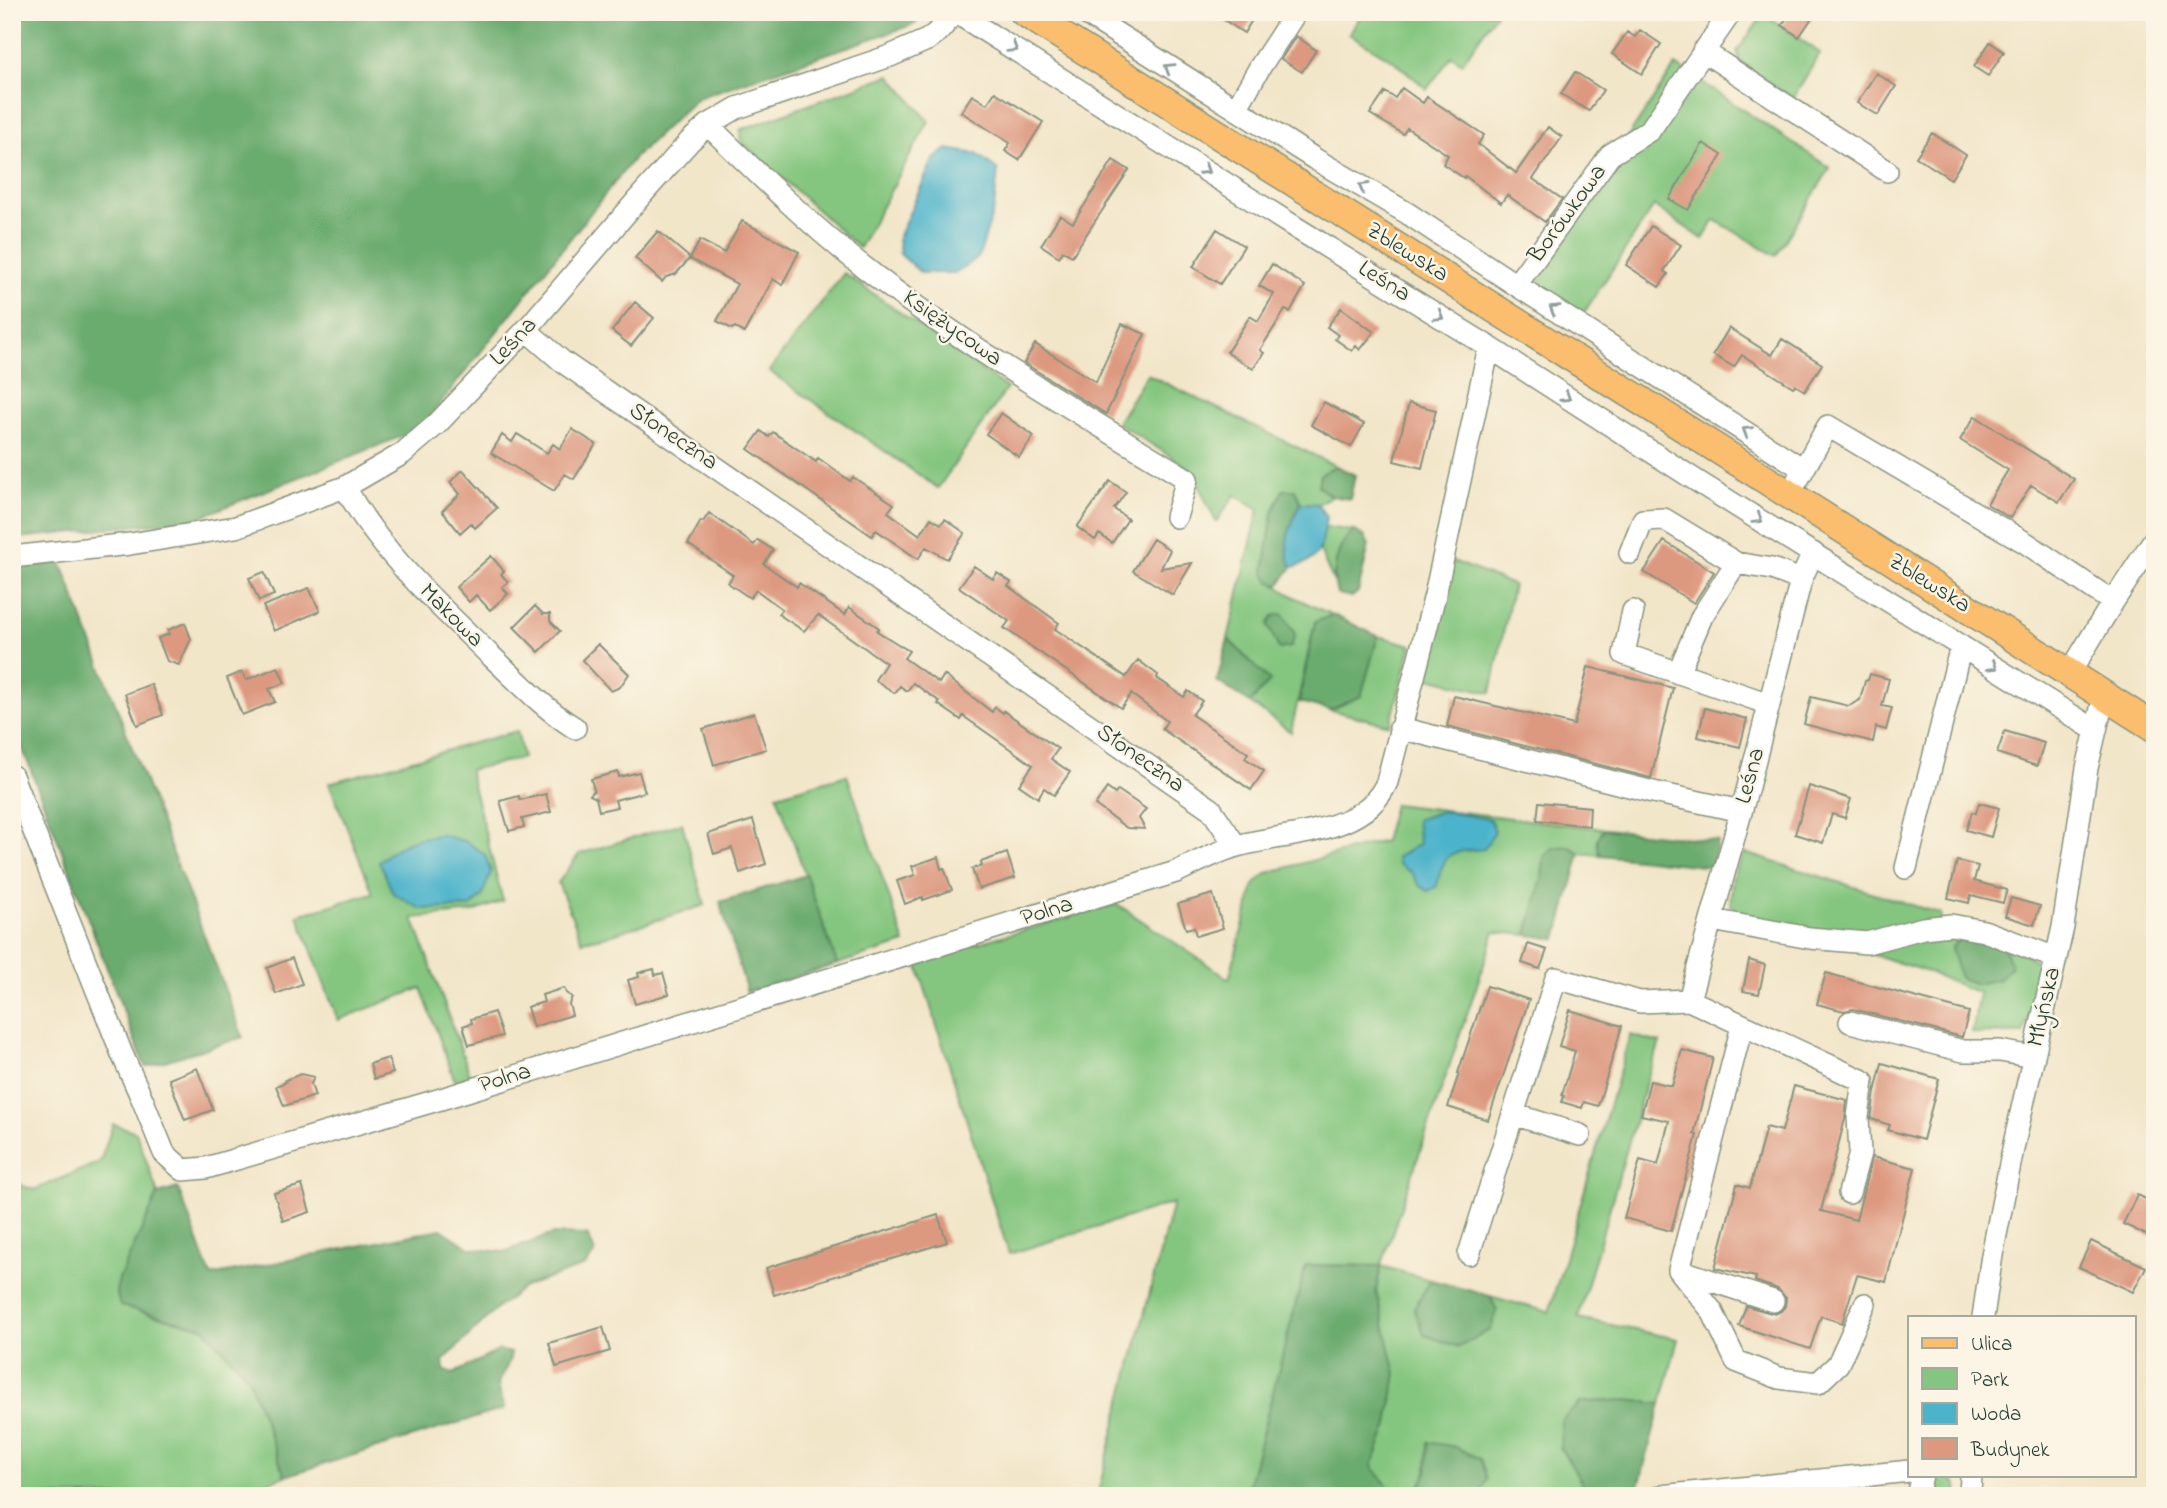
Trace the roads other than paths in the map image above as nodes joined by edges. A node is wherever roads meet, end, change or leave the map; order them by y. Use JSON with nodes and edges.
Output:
{"nodes":[{"id":1,"x":955,"y":12,"type":"edge"},
{"id":2,"x":1024,"y":12,"type":"edge"},
{"id":3,"x":1083,"y":12,"type":"edge"},
{"id":4,"x":1296,"y":12,"type":"edge"},
{"id":5,"x":1731,"y":12,"type":"edge"},
{"id":6,"x":1703,"y":51,"type":"junction"},
{"id":7,"x":1236,"y":109,"type":"junction"},
{"id":8,"x":708,"y":125,"type":"junction"},
{"id":9,"x":1887,"y":171,"type":"dead end"},
{"id":10,"x":1516,"y":285,"type":"junction"},
{"id":11,"x":526,"y":330,"type":"junction"},
{"id":12,"x":1489,"y":346,"type":"junction"},
{"id":13,"x":1803,"y":469,"type":"junction"},
{"id":14,"x":345,"y":486,"type":"junction"},
{"id":15,"x":1788,"y":495,"type":"junction"},
{"id":16,"x":1176,"y":517,"type":"dead end"},
{"id":17,"x":2155,"y":538,"type":"edge"},
{"id":18,"x":1630,"y":553,"type":"dead end"},
{"id":19,"x":1813,"y":553,"type":"junction"},
{"id":20,"x":12,"y":557,"type":"edge"},
{"id":21,"x":1736,"y":563,"type":"junction"},
{"id":22,"x":1801,"y":580,"type":"junction"},
{"id":23,"x":2113,"y":602,"type":"junction"},
{"id":24,"x":1633,"y":611,"type":"dead end"},
{"id":25,"x":1961,"y":646,"type":"junction"},
{"id":26,"x":1678,"y":673,"type":"junction"},
{"id":27,"x":2069,"y":674,"type":"junction"},
{"id":28,"x":2104,"y":696,"type":"junction"},
{"id":29,"x":1769,"y":704,"type":"junction"},
{"id":30,"x":575,"y":728,"type":"dead end"},
{"id":31,"x":2155,"y":728,"type":"edge"},
{"id":32,"x":1400,"y":729,"type":"junction"},
{"id":33,"x":2095,"y":730,"type":"junction"},
{"id":34,"x":12,"y":776,"type":"edge"},
{"id":35,"x":1741,"y":811,"type":"junction"},
{"id":36,"x":1236,"y":846,"type":"junction"},
{"id":37,"x":1906,"y":868,"type":"dead end"},
{"id":38,"x":1712,"y":920,"type":"junction"},
{"id":39,"x":2056,"y":958,"type":"junction"},
{"id":40,"x":1689,"y":1000,"type":"junction"},
{"id":41,"x":1850,"y":1022,"type":"dead end"},
{"id":42,"x":1742,"y":1026,"type":"junction"},
{"id":43,"x":2033,"y":1057,"type":"junction"},
{"id":44,"x":1513,"y":1114,"type":"junction"},
{"id":45,"x":1580,"y":1135,"type":"dead end"},
{"id":46,"x":1849,"y":1194,"type":"dead end"},
{"id":47,"x":1469,"y":1254,"type":"dead end"},
{"id":48,"x":1679,"y":1270,"type":"junction"},
{"id":49,"x":1773,"y":1301,"type":"dead end"},
{"id":50,"x":1865,"y":1304,"type":"dead end"},
{"id":51,"x":1983,"y":1316,"type":"edge"},
{"id":52,"x":1908,"y":1471,"type":"edge"},
{"id":53,"x":1922,"y":1476,"type":"edge"},
{"id":54,"x":1971,"y":1476,"type":"edge"},
{"id":55,"x":1660,"y":1496,"type":"edge"},
{"id":56,"x":1917,"y":1496,"type":"edge"},
{"id":57,"x":1969,"y":1496,"type":"edge"}],
"edges":[{"from":1,"to":8,"type":"street","name":"Leśna"},
{"from":1,"to":12,"type":"street","name":"Leśna","one_way":true},
{"from":2,"to":15,"type":"main road","name":"Zblewska"},
{"from":7,"to":3,"type":"street","name":"Zblewska","one_way":true},
{"from":4,"to":7,"type":"street"},
{"from":5,"to":6,"type":"street","name":"Borówkowa"},
{"from":6,"to":9,"type":"street"},
{"from":6,"to":10,"type":"street","name":"Borówkowa"},
{"from":10,"to":7,"type":"street","name":"Zblewska","one_way":true},
{"from":8,"to":11,"type":"street","name":"Leśna"},
{"from":8,"to":16,"type":"street","name":"Księżycowa"},
{"from":13,"to":10,"type":"street","name":"Zblewska","one_way":true},
{"from":11,"to":14,"type":"street","name":"Leśna"},
{"from":11,"to":36,"type":"street","name":"Słoneczna"},
{"from":12,"to":19,"type":"street","name":"Leśna","one_way":true},
{"from":12,"to":32,"type":"street"},
{"from":13,"to":15,"type":"street"},
{"from":13,"to":23,"type":"street"},
{"from":14,"to":20,"type":"street","name":"Leśna"},
{"from":14,"to":30,"type":"street","name":"Makowa"},
{"from":15,"to":27,"type":"main road","name":"Zblewska"},
{"from":17,"to":23,"type":"street"},
{"from":18,"to":21,"type":"street"},
{"from":19,"to":22,"type":"street","name":"Leśna"},
{"from":19,"to":25,"type":"street","name":"Leśna"},
{"from":21,"to":22,"type":"street"},
{"from":21,"to":26,"type":"street"},
{"from":22,"to":29,"type":"street","name":"Leśna"},
{"from":23,"to":27,"type":"street"},
{"from":24,"to":26,"type":"street"},
{"from":25,"to":33,"type":"street","name":"Leśna","one_way":true},
{"from":25,"to":37,"type":"street"},
{"from":26,"to":29,"type":"street"},
{"from":27,"to":28,"type":"main road","name":"Zblewska"},
{"from":28,"to":31,"type":"main road","name":"Zblewska"},
{"from":28,"to":33,"type":"street","name":"Młyńska"},
{"from":29,"to":35,"type":"street","name":"Leśna"},
{"from":32,"to":35,"type":"street"},
{"from":32,"to":36,"type":"street"},
{"from":33,"to":39,"type":"street","name":"Młyńska"},
{"from":34,"to":36,"type":"street","name":"Polna"},
{"from":35,"to":38,"type":"street","name":"Leśna"},
{"from":38,"to":39,"type":"street"},
{"from":38,"to":40,"type":"street","name":"Leśna"},
{"from":39,"to":43,"type":"street","name":"Młyńska"},
{"from":40,"to":42,"type":"street"},
{"from":40,"to":44,"type":"street"},
{"from":41,"to":43,"type":"street"},
{"from":42,"to":46,"type":"street"},
{"from":42,"to":48,"type":"street"},
{"from":43,"to":51,"type":"street","name":"Młyńska"},
{"from":44,"to":45,"type":"street"},
{"from":44,"to":47,"type":"street"},
{"from":48,"to":49,"type":"street"},
{"from":48,"to":50,"type":"street"},
{"from":52,"to":55,"type":"street"},
{"from":53,"to":56,"type":"street"},
{"from":54,"to":57,"type":"street"}]}
